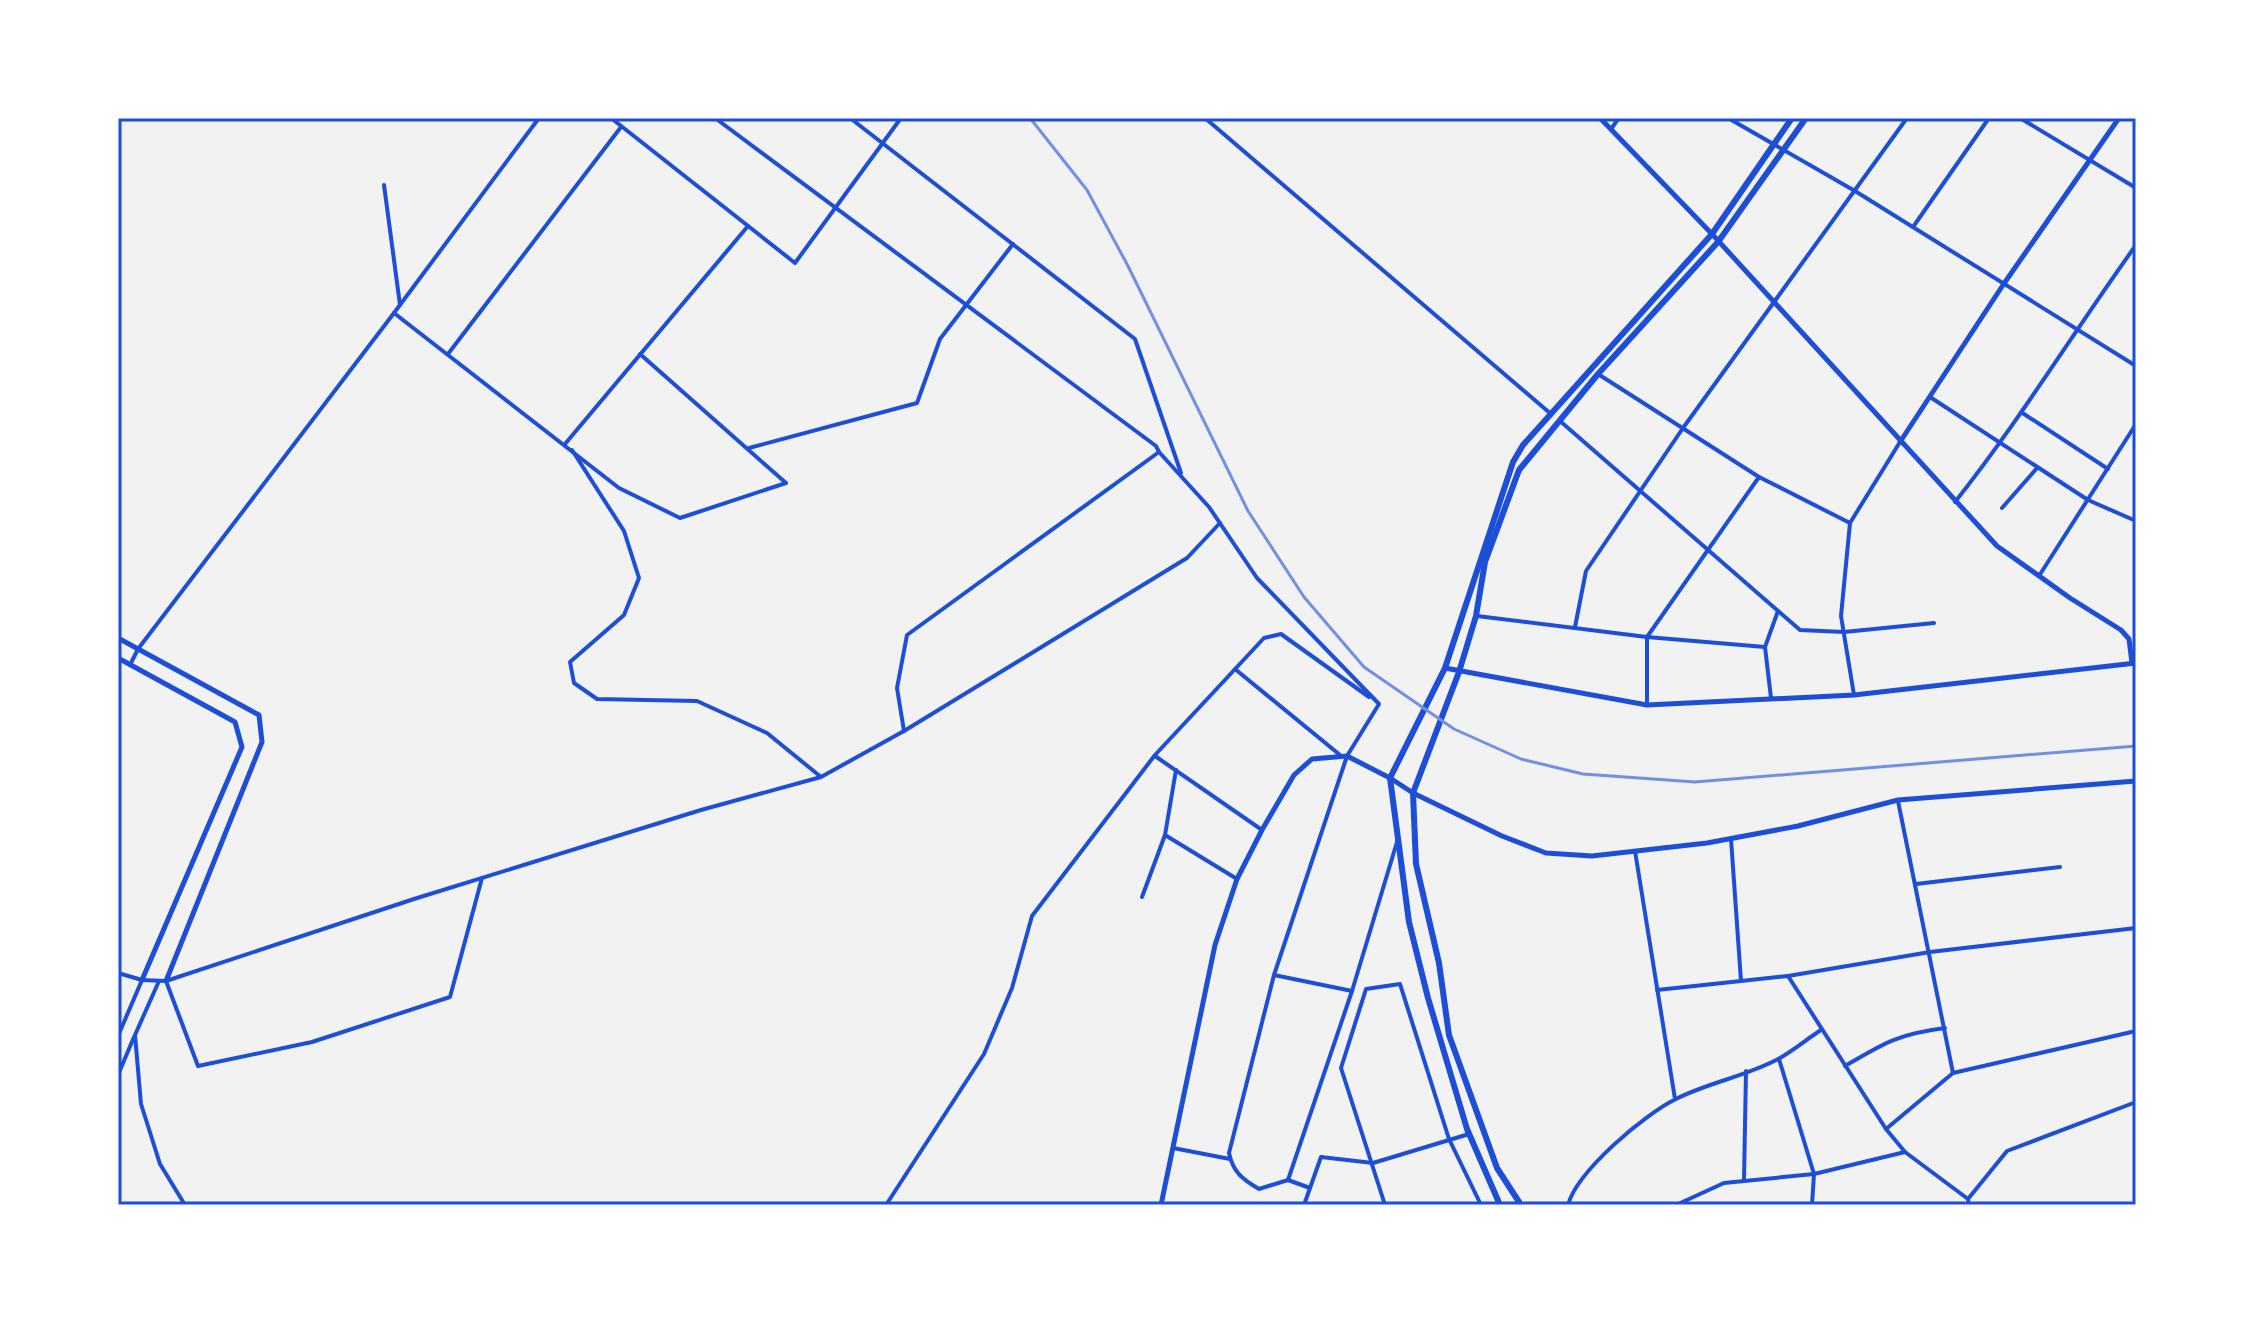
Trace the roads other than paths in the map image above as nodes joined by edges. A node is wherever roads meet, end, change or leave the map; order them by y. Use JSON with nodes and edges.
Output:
{"nodes":[{"id":1,"x":539,"y":118,"type":"edge"},
{"id":2,"x":611,"y":118,"type":"edge"},
{"id":3,"x":715,"y":118,"type":"edge"},
{"id":4,"x":850,"y":118,"type":"edge"},
{"id":5,"x":901,"y":118,"type":"edge"},
{"id":6,"x":1205,"y":118,"type":"edge"},
{"id":7,"x":1600,"y":118,"type":"edge"},
{"id":8,"x":1619,"y":118,"type":"edge"},
{"id":9,"x":1728,"y":118,"type":"edge"},
{"id":10,"x":1792,"y":118,"type":"edge"},
{"id":11,"x":1806,"y":118,"type":"edge"},
{"id":12,"x":1907,"y":118,"type":"edge"},
{"id":13,"x":1989,"y":118,"type":"edge"},
{"id":14,"x":2020,"y":118,"type":"edge"},
{"id":15,"x":2118,"y":119,"type":"edge"},
{"id":16,"x":622,"y":127,"type":"junction"},
{"id":17,"x":1611,"y":129,"type":"junction"},
{"id":18,"x":882,"y":142,"type":"junction"},
{"id":19,"x":1774,"y":145,"type":"junction"},
{"id":20,"x":1785,"y":151,"type":"junction"},
{"id":21,"x":2091,"y":161,"type":"junction"},
{"id":22,"x":384,"y":185,"type":"dead end"},
{"id":23,"x":2136,"y":188,"type":"edge"},
{"id":24,"x":1855,"y":191,"type":"junction"},
{"id":25,"x":835,"y":205,"type":"junction"},
{"id":26,"x":748,"y":226,"type":"junction"},
{"id":27,"x":1913,"y":227,"type":"junction"},
{"id":28,"x":1712,"y":234,"type":"junction"},
{"id":29,"x":1718,"y":242,"type":"junction"},
{"id":30,"x":1013,"y":244,"type":"junction"},
{"id":31,"x":2136,"y":245,"type":"edge"},
{"id":32,"x":2003,"y":285,"type":"junction"},
{"id":33,"x":1774,"y":304,"type":"junction"},
{"id":34,"x":400,"y":305,"type":"junction"},
{"id":35,"x":965,"y":305,"type":"junction"},
{"id":36,"x":394,"y":313,"type":"junction"},
{"id":37,"x":2077,"y":328,"type":"junction"},
{"id":38,"x":448,"y":354,"type":"junction"},
{"id":39,"x":640,"y":354,"type":"junction"},
{"id":40,"x":2136,"y":366,"type":"edge"},
{"id":41,"x":1598,"y":374,"type":"junction"},
{"id":42,"x":1930,"y":397,"type":"junction"},
{"id":43,"x":2021,"y":412,"type":"junction"},
{"id":44,"x":1551,"y":414,"type":"junction"},
{"id":45,"x":1559,"y":420,"type":"junction"},
{"id":46,"x":2136,"y":424,"type":"edge"},
{"id":47,"x":1683,"y":428,"type":"junction"},
{"id":48,"x":1900,"y":442,"type":"junction"},
{"id":49,"x":565,"y":444,"type":"junction"},
{"id":50,"x":2001,"y":444,"type":"junction"},
{"id":51,"x":748,"y":448,"type":"junction"},
{"id":52,"x":572,"y":450,"type":"junction"},
{"id":53,"x":1159,"y":452,"type":"junction"},
{"id":54,"x":2038,"y":468,"type":"junction"},
{"id":55,"x":2108,"y":469,"type":"junction"},
{"id":56,"x":1182,"y":475,"type":"junction"},
{"id":57,"x":1759,"y":477,"type":"junction"},
{"id":58,"x":1639,"y":490,"type":"junction"},
{"id":59,"x":2088,"y":500,"type":"junction"},
{"id":60,"x":1955,"y":502,"type":"junction"},
{"id":61,"x":2002,"y":508,"type":"dead end"},
{"id":62,"x":2136,"y":521,"type":"edge"},
{"id":63,"x":1220,"y":523,"type":"junction"},
{"id":64,"x":1850,"y":523,"type":"junction"},
{"id":65,"x":1709,"y":549,"type":"junction"},
{"id":66,"x":2039,"y":576,"type":"junction"},
{"id":67,"x":1778,"y":611,"type":"junction"},
{"id":68,"x":1476,"y":616,"type":"junction"},
{"id":69,"x":1934,"y":623,"type":"dead end"},
{"id":70,"x":1575,"y":627,"type":"junction"},
{"id":71,"x":1844,"y":632,"type":"junction"},
{"id":72,"x":1647,"y":637,"type":"junction"},
{"id":73,"x":118,"y":638,"type":"edge"},
{"id":74,"x":1765,"y":647,"type":"junction"},
{"id":75,"x":138,"y":649,"type":"junction"},
{"id":76,"x":118,"y":658,"type":"edge"},
{"id":77,"x":2134,"y":663,"type":"edge"},
{"id":78,"x":130,"y":665,"type":"junction"},
{"id":79,"x":1445,"y":668,"type":"junction"},
{"id":80,"x":1235,"y":669,"type":"junction"},
{"id":81,"x":1459,"y":672,"type":"junction"},
{"id":82,"x":1854,"y":695,"type":"junction"},
{"id":83,"x":1771,"y":698,"type":"junction"},
{"id":84,"x":1379,"y":704,"type":"junction"},
{"id":85,"x":1647,"y":705,"type":"junction"},
{"id":86,"x":904,"y":731,"type":"junction"},
{"id":87,"x":1155,"y":755,"type":"junction"},
{"id":88,"x":1343,"y":756,"type":"junction"},
{"id":89,"x":1176,"y":770,"type":"junction"},
{"id":90,"x":821,"y":777,"type":"junction"},
{"id":91,"x":1390,"y":778,"type":"junction"},
{"id":92,"x":2136,"y":781,"type":"edge"},
{"id":93,"x":1413,"y":793,"type":"junction"},
{"id":94,"x":1898,"y":800,"type":"junction"},
{"id":95,"x":1262,"y":830,"type":"junction"},
{"id":96,"x":1165,"y":835,"type":"junction"},
{"id":97,"x":1398,"y":838,"type":"junction"},
{"id":98,"x":1731,"y":838,"type":"junction"},
{"id":99,"x":1635,"y":851,"type":"junction"},
{"id":100,"x":2060,"y":867,"type":"dead end"},
{"id":101,"x":482,"y":878,"type":"junction"},
{"id":102,"x":1237,"y":879,"type":"junction"},
{"id":103,"x":1916,"y":884,"type":"junction"},
{"id":104,"x":1142,"y":897,"type":"dead end"},
{"id":105,"x":2136,"y":928,"type":"edge"},
{"id":106,"x":1930,"y":952,"type":"junction"},
{"id":107,"x":118,"y":973,"type":"edge"},
{"id":108,"x":1274,"y":975,"type":"junction"},
{"id":109,"x":1788,"y":976,"type":"junction"},
{"id":110,"x":142,"y":980,"type":"junction"},
{"id":111,"x":162,"y":981,"type":"junction"},
{"id":112,"x":1741,"y":981,"type":"junction"},
{"id":113,"x":1657,"y":990,"type":"junction"},
{"id":114,"x":1352,"y":991,"type":"junction"},
{"id":115,"x":1945,"y":1028,"type":"junction"},
{"id":116,"x":1821,"y":1030,"type":"junction"},
{"id":117,"x":2136,"y":1031,"type":"edge"},
{"id":118,"x":135,"y":1035,"type":"junction"},
{"id":119,"x":118,"y":1036,"type":"edge"},
{"id":120,"x":1779,"y":1059,"type":"junction"},
{"id":121,"x":1845,"y":1066,"type":"junction"},
{"id":122,"x":1746,"y":1071,"type":"junction"},
{"id":123,"x":1953,"y":1073,"type":"junction"},
{"id":124,"x":118,"y":1075,"type":"edge"},
{"id":125,"x":1675,"y":1099,"type":"junction"},
{"id":126,"x":2136,"y":1102,"type":"edge"},
{"id":127,"x":1886,"y":1129,"type":"junction"},
{"id":128,"x":1469,"y":1134,"type":"junction"},
{"id":129,"x":1449,"y":1139,"type":"junction"},
{"id":130,"x":1173,"y":1148,"type":"junction"},
{"id":131,"x":1905,"y":1152,"type":"junction"},
{"id":132,"x":1230,"y":1159,"type":"junction"},
{"id":133,"x":1373,"y":1163,"type":"junction"},
{"id":134,"x":1814,"y":1174,"type":"junction"},
{"id":135,"x":1288,"y":1180,"type":"junction"},
{"id":136,"x":1744,"y":1180,"type":"junction"},
{"id":137,"x":1310,"y":1188,"type":"junction"},
{"id":138,"x":1969,"y":1202,"type":"edge"},
{"id":139,"x":185,"y":1205,"type":"edge"},
{"id":140,"x":886,"y":1205,"type":"edge"},
{"id":141,"x":1161,"y":1205,"type":"edge"},
{"id":142,"x":1304,"y":1205,"type":"edge"},
{"id":143,"x":1385,"y":1205,"type":"edge"},
{"id":144,"x":1481,"y":1205,"type":"edge"},
{"id":145,"x":1500,"y":1205,"type":"edge"},
{"id":146,"x":1521,"y":1205,"type":"edge"},
{"id":147,"x":1568,"y":1205,"type":"edge"},
{"id":148,"x":1676,"y":1205,"type":"edge"},
{"id":149,"x":1812,"y":1205,"type":"edge"}],
"edges":[{"from":1,"to":34,"type":"street"},
{"from":2,"to":16,"type":"street"},
{"from":3,"to":25,"type":"street"},
{"from":4,"to":18,"type":"street"},
{"from":5,"to":18,"type":"street"},
{"from":6,"to":44,"type":"street"},
{"from":7,"to":17,"type":"street"},
{"from":8,"to":17,"type":"street"},
{"from":9,"to":19,"type":"street"},
{"from":10,"to":19,"type":"main road"},
{"from":11,"to":20,"type":"main road"},
{"from":12,"to":24,"type":"street"},
{"from":13,"to":27,"type":"street"},
{"from":14,"to":21,"type":"street"},
{"from":15,"to":21,"type":"street"},
{"from":16,"to":26,"type":"street"},
{"from":16,"to":38,"type":"street"},
{"from":17,"to":28,"type":"street"},
{"from":18,"to":25,"type":"street"},
{"from":18,"to":30,"type":"street"},
{"from":19,"to":20,"type":"street"},
{"from":19,"to":28,"type":"main road"},
{"from":20,"to":24,"type":"street"},
{"from":20,"to":29,"type":"main road"},
{"from":21,"to":23,"type":"street"},
{"from":21,"to":32,"type":"street"},
{"from":22,"to":34,"type":"street"},
{"from":24,"to":27,"type":"street"},
{"from":24,"to":33,"type":"street"},
{"from":25,"to":26,"type":"street"},
{"from":25,"to":35,"type":"street"},
{"from":26,"to":39,"type":"street"},
{"from":27,"to":32,"type":"street"},
{"from":28,"to":29,"type":"street"},
{"from":28,"to":44,"type":"main road"},
{"from":29,"to":33,"type":"street"},
{"from":29,"to":41,"type":"main road"},
{"from":30,"to":35,"type":"street"},
{"from":30,"to":56,"type":"street"},
{"from":31,"to":37,"type":"street"},
{"from":32,"to":37,"type":"street"},
{"from":32,"to":42,"type":"street"},
{"from":33,"to":47,"type":"street"},
{"from":33,"to":48,"type":"street"},
{"from":34,"to":36,"type":"street"},
{"from":35,"to":51,"type":"street"},
{"from":35,"to":53,"type":"street"},
{"from":36,"to":38,"type":"street"},
{"from":36,"to":75,"type":"street"},
{"from":37,"to":40,"type":"street"},
{"from":37,"to":43,"type":"street"},
{"from":38,"to":49,"type":"street"},
{"from":39,"to":49,"type":"street"},
{"from":39,"to":51,"type":"street"},
{"from":41,"to":45,"type":"main road"},
{"from":41,"to":47,"type":"street"},
{"from":42,"to":48,"type":"street"},
{"from":42,"to":50,"type":"street"},
{"from":43,"to":50,"type":"street"},
{"from":43,"to":55,"type":"street"},
{"from":44,"to":79,"type":"main road"},
{"from":45,"to":58,"type":"street"},
{"from":45,"to":68,"type":"main road"},
{"from":46,"to":55,"type":"street"},
{"from":47,"to":57,"type":"street"},
{"from":47,"to":58,"type":"street"},
{"from":48,"to":60,"type":"street"},
{"from":48,"to":64,"type":"street"},
{"from":49,"to":52,"type":"street"},
{"from":50,"to":54,"type":"street"},
{"from":50,"to":60,"type":"street"},
{"from":51,"to":52,"type":"street"},
{"from":52,"to":90,"type":"street"},
{"from":53,"to":56,"type":"street"},
{"from":53,"to":86,"type":"street"},
{"from":54,"to":59,"type":"street"},
{"from":54,"to":61,"type":"street"},
{"from":55,"to":59,"type":"street"},
{"from":56,"to":63,"type":"street"},
{"from":57,"to":64,"type":"street"},
{"from":57,"to":65,"type":"street"},
{"from":58,"to":65,"type":"street"},
{"from":58,"to":70,"type":"street"},
{"from":59,"to":62,"type":"street"},
{"from":59,"to":66,"type":"street"},
{"from":60,"to":66,"type":"street"},
{"from":63,"to":84,"type":"street"},
{"from":63,"to":86,"type":"street"},
{"from":64,"to":71,"type":"street"},
{"from":65,"to":67,"type":"street"},
{"from":65,"to":72,"type":"street"},
{"from":66,"to":77,"type":"street"},
{"from":67,"to":71,"type":"street"},
{"from":67,"to":74,"type":"street"},
{"from":68,"to":70,"type":"street"},
{"from":68,"to":81,"type":"main road"},
{"from":69,"to":71,"type":"street"},
{"from":70,"to":72,"type":"street"},
{"from":71,"to":82,"type":"street"},
{"from":72,"to":74,"type":"street"},
{"from":72,"to":85,"type":"street"},
{"from":73,"to":75,"type":"street"},
{"from":74,"to":83,"type":"street"},
{"from":75,"to":78,"type":"street"},
{"from":75,"to":111,"type":"street"},
{"from":76,"to":78,"type":"street"},
{"from":77,"to":82,"type":"street"},
{"from":78,"to":110,"type":"street"},
{"from":79,"to":81,"type":"street"},
{"from":79,"to":91,"type":"main road"},
{"from":80,"to":84,"type":"street"},
{"from":80,"to":87,"type":"street"},
{"from":80,"to":88,"type":"street"},
{"from":81,"to":85,"type":"street"},
{"from":81,"to":93,"type":"main road"},
{"from":82,"to":83,"type":"street"},
{"from":83,"to":85,"type":"street"},
{"from":84,"to":88,"type":"street"},
{"from":86,"to":90,"type":"street"},
{"from":87,"to":89,"type":"street"},
{"from":87,"to":140,"type":"street"},
{"from":88,"to":91,"type":"street"},
{"from":88,"to":95,"type":"street"},
{"from":88,"to":108,"type":"street"},
{"from":89,"to":95,"type":"street"},
{"from":89,"to":96,"type":"street"},
{"from":90,"to":101,"type":"street"},
{"from":91,"to":93,"type":"street"},
{"from":91,"to":97,"type":"main road"},
{"from":92,"to":94,"type":"street"},
{"from":93,"to":99,"type":"street"},
{"from":93,"to":146,"type":"main road"},
{"from":94,"to":98,"type":"street"},
{"from":94,"to":103,"type":"street"},
{"from":95,"to":102,"type":"street"},
{"from":96,"to":102,"type":"street"},
{"from":96,"to":104,"type":"street"},
{"from":97,"to":114,"type":"street"},
{"from":97,"to":128,"type":"main road"},
{"from":98,"to":99,"type":"street"},
{"from":98,"to":112,"type":"street"},
{"from":99,"to":113,"type":"street"},
{"from":100,"to":103,"type":"street"},
{"from":101,"to":111,"type":"street"},
{"from":101,"to":111,"type":"street"},
{"from":102,"to":130,"type":"street"},
{"from":103,"to":106,"type":"street"},
{"from":105,"to":106,"type":"street"},
{"from":106,"to":109,"type":"street"},
{"from":106,"to":115,"type":"street"},
{"from":107,"to":110,"type":"street"},
{"from":108,"to":114,"type":"street"},
{"from":108,"to":132,"type":"street"},
{"from":109,"to":112,"type":"street"},
{"from":109,"to":116,"type":"street"},
{"from":110,"to":111,"type":"street"},
{"from":110,"to":119,"type":"street"},
{"from":111,"to":118,"type":"street"},
{"from":112,"to":113,"type":"street"},
{"from":113,"to":125,"type":"street"},
{"from":114,"to":135,"type":"street"},
{"from":115,"to":121,"type":"street"},
{"from":115,"to":123,"type":"street"},
{"from":116,"to":120,"type":"street"},
{"from":116,"to":121,"type":"street"},
{"from":117,"to":123,"type":"street"},
{"from":118,"to":124,"type":"street"},
{"from":118,"to":139,"type":"street"},
{"from":120,"to":122,"type":"street"},
{"from":120,"to":134,"type":"street"},
{"from":121,"to":127,"type":"street"},
{"from":122,"to":125,"type":"street"},
{"from":122,"to":136,"type":"street"},
{"from":123,"to":127,"type":"street"},
{"from":125,"to":147,"type":"street"},
{"from":126,"to":138,"type":"street"},
{"from":127,"to":131,"type":"street"},
{"from":128,"to":129,"type":"street"},
{"from":128,"to":145,"type":"main road"},
{"from":129,"to":133,"type":"street"},
{"from":129,"to":133,"type":"street"},
{"from":129,"to":144,"type":"street"},
{"from":130,"to":132,"type":"street"},
{"from":130,"to":141,"type":"street"},
{"from":131,"to":134,"type":"street"},
{"from":131,"to":138,"type":"street"},
{"from":132,"to":135,"type":"street"},
{"from":133,"to":137,"type":"street"},
{"from":133,"to":143,"type":"street"},
{"from":134,"to":136,"type":"street"},
{"from":134,"to":149,"type":"street"},
{"from":135,"to":137,"type":"street"},
{"from":136,"to":148,"type":"street"},
{"from":137,"to":142,"type":"street"}]}
